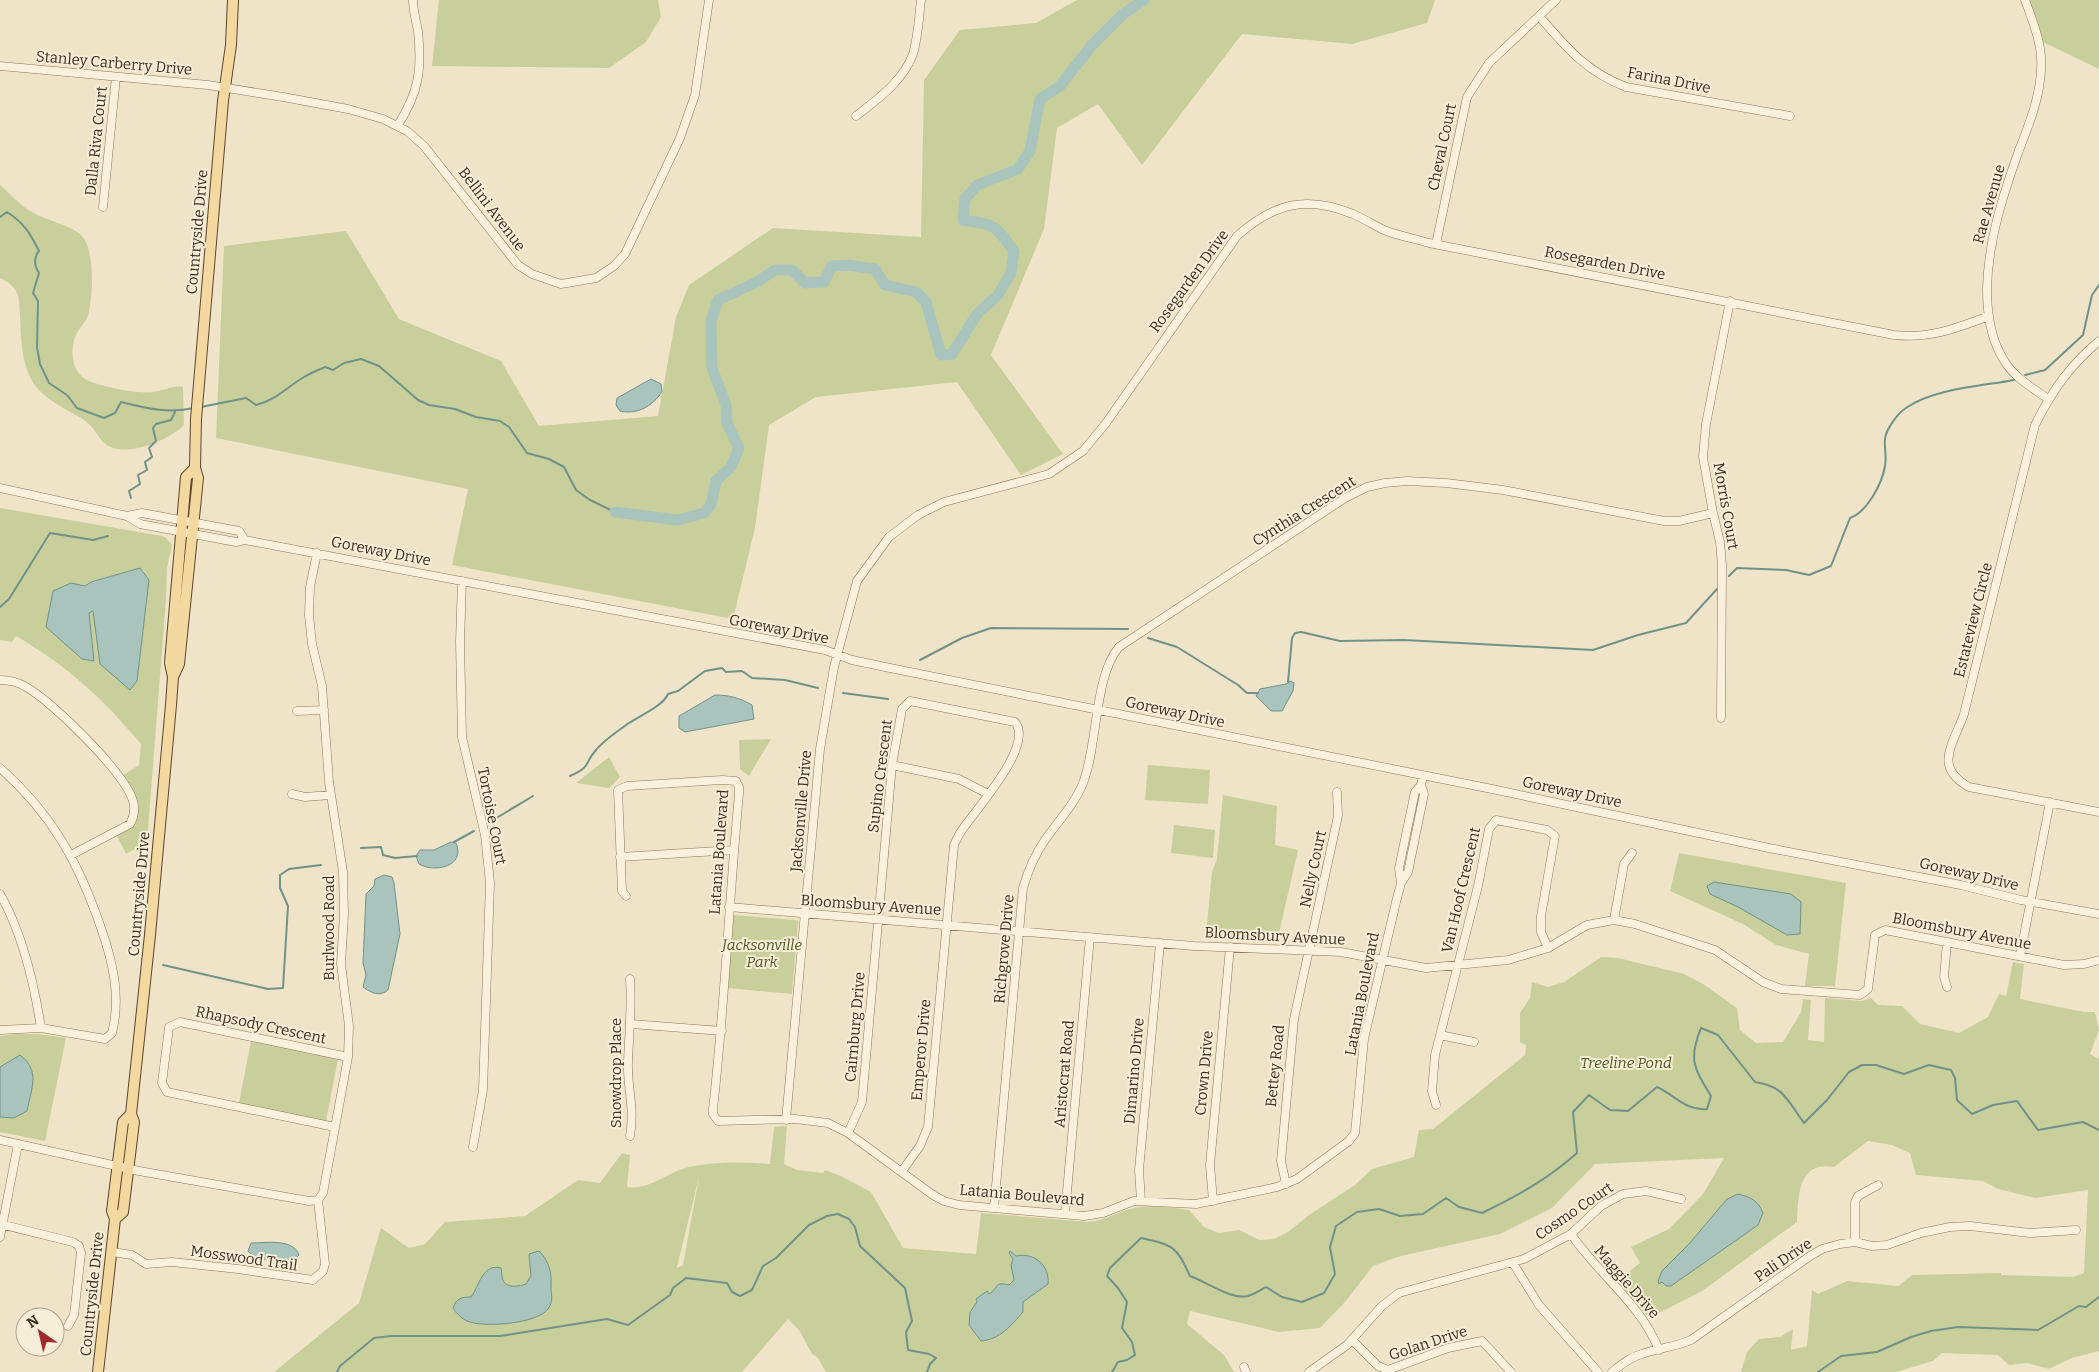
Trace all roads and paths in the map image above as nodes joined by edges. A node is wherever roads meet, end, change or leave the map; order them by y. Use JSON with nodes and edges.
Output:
{"nodes":[{"id":1,"x":413,"y":0,"type":"edge"},
{"id":2,"x":709,"y":0,"type":"edge"},
{"id":3,"x":921,"y":0,"type":"edge"},
{"id":4,"x":1556,"y":0,"type":"edge"},
{"id":5,"x":2025,"y":0,"type":"edge"},
{"id":6,"x":233,"y":2,"type":"edge"},
{"id":7,"x":1539,"y":16,"type":"junction"},
{"id":8,"x":0,"y":66,"type":"edge"},
{"id":9,"x":116,"y":77,"type":"junction"},
{"id":10,"x":226,"y":88,"type":"junction"},
{"id":11,"x":856,"y":116,"type":"dead end"},
{"id":12,"x":1790,"y":116,"type":"dead end"},
{"id":13,"x":398,"y":126,"type":"junction"},
{"id":14,"x":103,"y":207,"type":"dead end"},
{"id":15,"x":1436,"y":244,"type":"junction"},
{"id":16,"x":1730,"y":302,"type":"junction"},
{"id":17,"x":1989,"y":316,"type":"junction"},
{"id":18,"x":2099,"y":341,"type":"edge"},
{"id":19,"x":2048,"y":398,"type":"junction"},
{"id":20,"x":194,"y":468,"type":"junction"},
{"id":21,"x":0,"y":488,"type":"edge"},
{"id":22,"x":1713,"y":513,"type":"junction"},
{"id":23,"x":127,"y":516,"type":"junction"},
{"id":24,"x":182,"y":520,"type":"junction"},
{"id":25,"x":194,"y":522,"type":"junction"},
{"id":26,"x":181,"y":532,"type":"junction"},
{"id":27,"x":193,"y":534,"type":"junction"},
{"id":28,"x":245,"y":540,"type":"junction"},
{"id":29,"x":317,"y":553,"type":"junction"},
{"id":30,"x":462,"y":581,"type":"junction"},
{"id":31,"x":838,"y":655,"type":"junction"},
{"id":32,"x":173,"y":677,"type":"junction"},
{"id":33,"x":0,"y":680,"type":"edge"},
{"id":34,"x":324,"y":710,"type":"junction"},
{"id":35,"x":1099,"y":710,"type":"junction"},
{"id":36,"x":298,"y":711,"type":"dead end"},
{"id":37,"x":1721,"y":718,"type":"dead end"},
{"id":38,"x":892,"y":765,"type":"junction"},
{"id":39,"x":0,"y":768,"type":"edge"},
{"id":40,"x":1423,"y":776,"type":"junction"},
{"id":41,"x":1337,"y":792,"type":"dead end"},
{"id":42,"x":292,"y":794,"type":"dead end"},
{"id":43,"x":988,"y":794,"type":"junction"},
{"id":44,"x":330,"y":795,"type":"junction"},
{"id":45,"x":2050,"y":802,"type":"junction"},
{"id":46,"x":2099,"y":812,"type":"edge"},
{"id":47,"x":734,"y":850,"type":"junction"},
{"id":48,"x":1632,"y":853,"type":"dead end"},
{"id":49,"x":71,"y":855,"type":"junction"},
{"id":50,"x":620,"y":857,"type":"junction"},
{"id":51,"x":0,"y":894,"type":"edge"},
{"id":52,"x":626,"y":896,"type":"dead end"},
{"id":53,"x":2030,"y":902,"type":"junction"},
{"id":54,"x":729,"y":907,"type":"junction"},
{"id":55,"x":805,"y":914,"type":"junction"},
{"id":56,"x":2099,"y":914,"type":"edge"},
{"id":57,"x":878,"y":920,"type":"junction"},
{"id":58,"x":1614,"y":920,"type":"junction"},
{"id":59,"x":946,"y":925,"type":"junction"},
{"id":60,"x":1019,"y":931,"type":"junction"},
{"id":61,"x":1090,"y":937,"type":"junction"},
{"id":62,"x":1947,"y":942,"type":"junction"},
{"id":63,"x":1160,"y":943,"type":"junction"},
{"id":64,"x":1230,"y":946,"type":"junction"},
{"id":65,"x":1548,"y":948,"type":"junction"},
{"id":66,"x":1308,"y":951,"type":"junction"},
{"id":67,"x":2020,"y":956,"type":"junction"},
{"id":68,"x":2099,"y":960,"type":"edge"},
{"id":69,"x":1382,"y":961,"type":"junction"},
{"id":70,"x":1457,"y":966,"type":"junction"},
{"id":71,"x":630,"y":979,"type":"dead end"},
{"id":72,"x":1947,"y":987,"type":"dead end"},
{"id":73,"x":630,"y":1024,"type":"junction"},
{"id":74,"x":41,"y":1028,"type":"junction"},
{"id":75,"x":0,"y":1030,"type":"edge"},
{"id":76,"x":722,"y":1031,"type":"junction"},
{"id":77,"x":1440,"y":1035,"type":"junction"},
{"id":78,"x":1474,"y":1042,"type":"dead end"},
{"id":79,"x":348,"y":1057,"type":"junction"},
{"id":80,"x":1436,"y":1105,"type":"dead end"},
{"id":81,"x":131,"y":1114,"type":"junction"},
{"id":82,"x":786,"y":1120,"type":"junction"},
{"id":83,"x":335,"y":1128,"type":"junction"},
{"id":84,"x":848,"y":1133,"type":"junction"},
{"id":85,"x":630,"y":1136,"type":"dead end"},
{"id":86,"x":0,"y":1140,"type":"edge"},
{"id":87,"x":18,"y":1144,"type":"junction"},
{"id":88,"x":473,"y":1147,"type":"dead end"},
{"id":89,"x":118,"y":1165,"type":"junction"},
{"id":90,"x":129,"y":1168,"type":"junction"},
{"id":91,"x":902,"y":1171,"type":"junction"},
{"id":92,"x":1286,"y":1184,"type":"junction"},
{"id":93,"x":1878,"y":1185,"type":"dead end"},
{"id":94,"x":1681,"y":1199,"type":"dead end"},
{"id":95,"x":318,"y":1200,"type":"junction"},
{"id":96,"x":1141,"y":1200,"type":"junction"},
{"id":97,"x":1214,"y":1201,"type":"junction"},
{"id":98,"x":994,"y":1208,"type":"junction"},
{"id":99,"x":1065,"y":1214,"type":"junction"},
{"id":100,"x":115,"y":1219,"type":"junction"},
{"id":101,"x":2,"y":1224,"type":"edge"},
{"id":102,"x":2076,"y":1230,"type":"dead end"},
{"id":103,"x":1571,"y":1234,"type":"junction"},
{"id":104,"x":0,"y":1237,"type":"edge"},
{"id":105,"x":1855,"y":1242,"type":"junction"},
{"id":106,"x":112,"y":1252,"type":"junction"},
{"id":107,"x":1514,"y":1263,"type":"junction"},
{"id":108,"x":68,"y":1326,"type":"dead end"},
{"id":109,"x":1352,"y":1340,"type":"junction"},
{"id":110,"x":1659,"y":1350,"type":"junction"},
{"id":111,"x":98,"y":1372,"type":"edge"},
{"id":112,"x":1309,"y":1372,"type":"edge"},
{"id":113,"x":1511,"y":1372,"type":"edge"},
{"id":114,"x":1598,"y":1372,"type":"edge"},
{"id":115,"x":1612,"y":1372,"type":"edge"}],
"edges":[{"from":1,"to":13,"type":"street"},
{"from":2,"to":13,"type":"street","name":"Bellini Avenue"},
{"from":3,"to":11,"type":"street"},
{"from":4,"to":7,"type":"street","name":"Cheval Court"},
{"from":5,"to":17,"type":"street","name":"Rae Avenue"},
{"from":6,"to":10,"type":"main road","name":"Countryside Drive"},
{"from":7,"to":12,"type":"street","name":"Farina Drive"},
{"from":7,"to":15,"type":"street","name":"Cheval Court"},
{"from":8,"to":9,"type":"street","name":"Stanley Carberry Drive"},
{"from":9,"to":10,"type":"street","name":"Stanley Carberry Drive"},
{"from":9,"to":14,"type":"street","name":"Dalla Riva Court"},
{"from":10,"to":13,"type":"street","name":"Bellini Avenue"},
{"from":10,"to":20,"type":"main road","name":"Countryside Drive"},
{"from":15,"to":16,"type":"street","name":"Rosegarden Drive"},
{"from":15,"to":31,"type":"street","name":"Rosegarden Drive"},
{"from":16,"to":17,"type":"street","name":"Rosegarden Drive"},
{"from":16,"to":22,"type":"street","name":"Morris Court"},
{"from":17,"to":19,"type":"street","name":"Rae Avenue"},
{"from":18,"to":19,"type":"street","name":"Estateview Circle"},
{"from":19,"to":45,"type":"street","name":"Estateview Circle"},
{"from":20,"to":24,"type":"main road","name":"Countryside Drive"},
{"from":20,"to":25,"type":"main road","name":"Countryside Drive"},
{"from":21,"to":23,"type":"street","name":"Goreway Drive"},
{"from":22,"to":35,"type":"street","name":"Cynthia Crescent"},
{"from":22,"to":37,"type":"street","name":"Morris Court"},
{"from":23,"to":24,"type":"street","name":"Goreway Drive"},
{"from":23,"to":26,"type":"street","name":"Goreway Drive"},
{"from":24,"to":25,"type":"street","name":"Goreway Drive"},
{"from":24,"to":26,"type":"main road","name":"Countryside Drive"},
{"from":25,"to":27,"type":"main road","name":"Countryside Drive"},
{"from":25,"to":28,"type":"street","name":"Goreway Drive"},
{"from":26,"to":27,"type":"street","name":"Goreway Drive"},
{"from":26,"to":32,"type":"main road","name":"Countryside Drive"},
{"from":27,"to":28,"type":"street","name":"Goreway Drive"},
{"from":27,"to":32,"type":"main road","name":"Countryside Drive"},
{"from":28,"to":29,"type":"street","name":"Goreway Drive"},
{"from":29,"to":30,"type":"street","name":"Goreway Drive"},
{"from":29,"to":34,"type":"street","name":"Burlwood Road"},
{"from":30,"to":31,"type":"street","name":"Goreway Drive"},
{"from":30,"to":88,"type":"street","name":"Tortoise Court"},
{"from":31,"to":35,"type":"street","name":"Goreway Drive"},
{"from":31,"to":55,"type":"street","name":"Jacksonville Drive"},
{"from":32,"to":81,"type":"main road","name":"Countryside Drive"},
{"from":33,"to":49,"type":"street"},
{"from":34,"to":36,"type":"street"},
{"from":34,"to":44,"type":"street","name":"Burlwood Road"},
{"from":35,"to":40,"type":"street","name":"Goreway Drive"},
{"from":35,"to":60,"type":"street","name":"Richgrove Drive"},
{"from":38,"to":43,"type":"street"},
{"from":38,"to":43,"type":"street","name":"Supino Crescent"},
{"from":38,"to":57,"type":"street","name":"Supino Crescent"},
{"from":39,"to":49,"type":"street"},
{"from":40,"to":53,"type":"street","name":"Goreway Drive"},
{"from":40,"to":69,"type":"street","name":"Latania Boulevard"},
{"from":41,"to":66,"type":"street","name":"Nelly Court"},
{"from":42,"to":44,"type":"street"},
{"from":43,"to":59,"type":"street","name":"Supino Crescent"},
{"from":44,"to":79,"type":"street","name":"Burlwood Road"},
{"from":45,"to":46,"type":"street","name":"Estateview Circle"},
{"from":45,"to":53,"type":"street"},
{"from":47,"to":50,"type":"street"},
{"from":47,"to":50,"type":"street","name":"Latania Boulevard"},
{"from":47,"to":54,"type":"street","name":"Latania Boulevard"},
{"from":48,"to":58,"type":"street"},
{"from":49,"to":74,"type":"street"},
{"from":50,"to":52,"type":"street"},
{"from":51,"to":74,"type":"street"},
{"from":53,"to":56,"type":"street","name":"Goreway Drive"},
{"from":53,"to":67,"type":"street"},
{"from":54,"to":55,"type":"street","name":"Bloomsbury Avenue"},
{"from":54,"to":76,"type":"street","name":"Latania Boulevard"},
{"from":55,"to":57,"type":"street","name":"Bloomsbury Avenue"},
{"from":55,"to":82,"type":"street","name":"Jacksonville Drive"},
{"from":57,"to":59,"type":"street","name":"Bloomsbury Avenue"},
{"from":57,"to":84,"type":"street","name":"Cairnburg Drive"},
{"from":58,"to":62,"type":"street","name":"Bloomsbury Avenue"},
{"from":58,"to":65,"type":"street","name":"Bloomsbury Avenue"},
{"from":59,"to":60,"type":"street","name":"Bloomsbury Avenue"},
{"from":59,"to":91,"type":"street","name":"Emperor Drive"},
{"from":60,"to":61,"type":"street","name":"Bloomsbury Avenue"},
{"from":60,"to":98,"type":"street","name":"Richgrove Drive"},
{"from":61,"to":63,"type":"street","name":"Bloomsbury Avenue"},
{"from":61,"to":99,"type":"street","name":"Aristocrat Road"},
{"from":62,"to":67,"type":"street","name":"Bloomsbury Avenue"},
{"from":62,"to":72,"type":"street"},
{"from":63,"to":64,"type":"street","name":"Bloomsbury Avenue"},
{"from":63,"to":96,"type":"street","name":"Dimarino Drive"},
{"from":64,"to":66,"type":"street","name":"Bloomsbury Avenue"},
{"from":64,"to":97,"type":"street","name":"Crown Drive"},
{"from":65,"to":70,"type":"street","name":"Bloomsbury Avenue"},
{"from":65,"to":70,"type":"street","name":"Van Hoof Crescent"},
{"from":66,"to":69,"type":"street","name":"Bloomsbury Avenue"},
{"from":66,"to":92,"type":"street","name":"Bettey Road"},
{"from":67,"to":68,"type":"street","name":"Bloomsbury Avenue"},
{"from":69,"to":70,"type":"street","name":"Bloomsbury Avenue"},
{"from":69,"to":92,"type":"street","name":"Latania Boulevard"},
{"from":70,"to":77,"type":"street"},
{"from":71,"to":73,"type":"street","name":"Snowdrop Place"},
{"from":73,"to":76,"type":"street"},
{"from":73,"to":85,"type":"street","name":"Snowdrop Place"},
{"from":74,"to":75,"type":"street"},
{"from":76,"to":82,"type":"street","name":"Latania Boulevard"},
{"from":77,"to":78,"type":"street"},
{"from":77,"to":80,"type":"street"},
{"from":79,"to":83,"type":"street","name":"Burlwood Road"},
{"from":79,"to":83,"type":"street","name":"Rhapsody Crescent"},
{"from":81,"to":89,"type":"main road","name":"Countryside Drive"},
{"from":81,"to":90,"type":"main road","name":"Countryside Drive"},
{"from":82,"to":84,"type":"street","name":"Latania Boulevard"},
{"from":83,"to":95,"type":"street","name":"Burlwood Road"},
{"from":84,"to":91,"type":"street","name":"Latania Boulevard"},
{"from":86,"to":87,"type":"street"},
{"from":87,"to":89,"type":"street"},
{"from":87,"to":101,"type":"street"},
{"from":89,"to":90,"type":"street"},
{"from":89,"to":100,"type":"main road","name":"Countryside Drive"},
{"from":90,"to":95,"type":"street"},
{"from":90,"to":100,"type":"main road","name":"Countryside Drive"},
{"from":91,"to":98,"type":"street","name":"Latania Boulevard"},
{"from":92,"to":97,"type":"street","name":"Latania Boulevard"},
{"from":93,"to":105,"type":"street"},
{"from":94,"to":103,"type":"street","name":"Cosmo Court"},
{"from":95,"to":106,"type":"street","name":"Mosswood Trail"},
{"from":96,"to":97,"type":"street","name":"Latania Boulevard"},
{"from":96,"to":99,"type":"street","name":"Latania Boulevard"},
{"from":98,"to":99,"type":"street","name":"Latania Boulevard"},
{"from":100,"to":106,"type":"main road","name":"Countryside Drive"},
{"from":101,"to":104,"type":"street"},
{"from":101,"to":108,"type":"street"},
{"from":102,"to":105,"type":"street","name":"Pali Drive"},
{"from":103,"to":107,"type":"street","name":"Cosmo Court"},
{"from":103,"to":110,"type":"street","name":"Maggie Drive"},
{"from":105,"to":110,"type":"street","name":"Pali Drive"},
{"from":106,"to":111,"type":"main road","name":"Countryside Drive"},
{"from":107,"to":109,"type":"street","name":"Cosmo Court"},
{"from":107,"to":114,"type":"street"},
{"from":109,"to":112,"type":"street","name":"Cosmo Court"},
{"from":109,"to":113,"type":"street","name":"Golan Drive"},
{"from":110,"to":115,"type":"street","name":"Pali Drive"}]}
